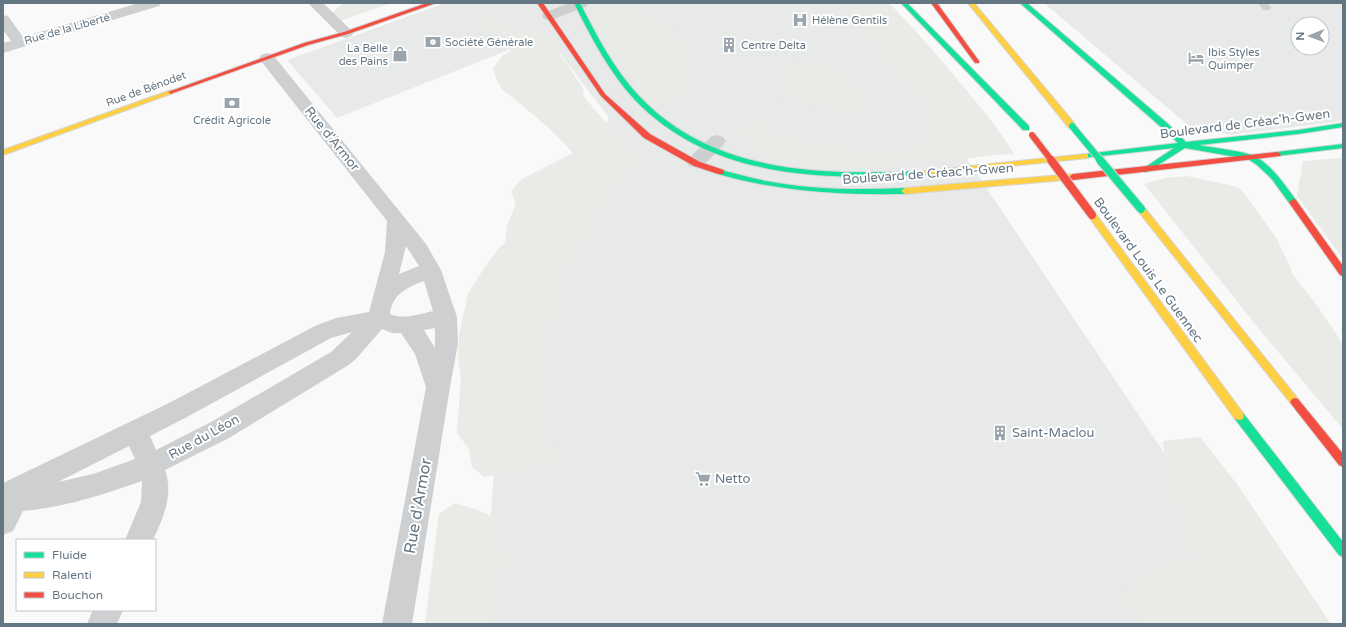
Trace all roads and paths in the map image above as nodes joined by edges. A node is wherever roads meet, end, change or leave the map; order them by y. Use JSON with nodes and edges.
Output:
{"nodes":[{"id":1,"x":154,"y":3,"type":"edge"},
{"id":2,"x":315,"y":3,"type":"edge"},
{"id":3,"x":433,"y":3,"type":"edge"},
{"id":4,"x":540,"y":3,"type":"edge"},
{"id":5,"x":904,"y":3,"type":"edge"},
{"id":6,"x":934,"y":3,"type":"edge"},
{"id":7,"x":972,"y":3,"type":"edge"},
{"id":8,"x":1023,"y":3,"type":"edge"},
{"id":9,"x":579,"y":4,"type":"edge"},
{"id":10,"x":549,"y":16,"type":"junction"},
{"id":11,"x":3,"y":19,"type":"edge"},
{"id":12,"x":344,"y":27,"type":"junction"},
{"id":13,"x":20,"y":43,"type":"junction"},
{"id":14,"x":3,"y":48,"type":"edge"},
{"id":15,"x":267,"y":58,"type":"junction"},
{"id":16,"x":1343,"y":125,"type":"edge"},
{"id":17,"x":1029,"y":132,"type":"junction"},
{"id":18,"x":713,"y":145,"type":"junction"},
{"id":19,"x":1184,"y":145,"type":"junction"},
{"id":20,"x":1343,"y":146,"type":"edge"},
{"id":21,"x":3,"y":153,"type":"edge"},
{"id":22,"x":1250,"y":157,"type":"junction"},
{"id":23,"x":695,"y":162,"type":"junction"},
{"id":24,"x":1147,"y":170,"type":"junction"},
{"id":25,"x":397,"y":220,"type":"junction"},
{"id":26,"x":431,"y":270,"type":"junction"},
{"id":27,"x":1343,"y":273,"type":"edge"},
{"id":28,"x":381,"y":308,"type":"junction"},
{"id":29,"x":446,"y":317,"type":"junction"},
{"id":30,"x":407,"y":325,"type":"junction"},
{"id":31,"x":438,"y":387,"type":"junction"},
{"id":32,"x":135,"y":432,"type":"junction"},
{"id":33,"x":1343,"y":462,"type":"edge"},
{"id":34,"x":150,"y":466,"type":"junction"},
{"id":35,"x":6,"y":504,"type":"edge"},
{"id":36,"x":140,"y":539,"type":"edge"},
{"id":37,"x":1343,"y":551,"type":"edge"},
{"id":38,"x":108,"y":611,"type":"edge"},
{"id":39,"x":102,"y":624,"type":"edge"},
{"id":40,"x":397,"y":624,"type":"edge"}],
"edges":[{"from":1,"to":13,"type":"street","name":"Rue de la Liberté"},
{"from":2,"to":12,"type":"street"},
{"from":3,"to":12,"type":"street"},
{"from":4,"to":10,"type":"street","name":"Boulevard de Créac'h-Gwen"},
{"from":5,"to":17,"type":"street"},
{"from":6,"to":17,"type":"street","name":"Boulevard Louis Le Guennec"},
{"from":7,"to":33,"type":"street","bridge":true},
{"from":8,"to":19,"type":"street"},
{"from":9,"to":10,"type":"street"},
{"from":9,"to":18,"type":"street","name":"Boulevard de Créac'h-Gwen"},
{"from":10,"to":23,"type":"street","name":"Boulevard de Créac'h-Gwen"},
{"from":11,"to":13,"type":"street"},
{"from":12,"to":15,"type":"street","name":"Rue de Bénodet"},
{"from":13,"to":14,"type":"street","name":"Rue de la Liberté"},
{"from":15,"to":21,"type":"street","name":"Rue de Bénodet"},
{"from":15,"to":25,"type":"street","name":"Rue d'Armor"},
{"from":16,"to":19,"type":"street","name":"Boulevard de Créac'h-Gwen"},
{"from":17,"to":37,"type":"street","name":"Boulevard Louis Le Guennec","bridge":true},
{"from":18,"to":19,"type":"street","name":"Boulevard de Créac'h-Gwen"},
{"from":18,"to":23,"type":"street"},
{"from":19,"to":22,"type":"street"},
{"from":19,"to":24,"type":"street"},
{"from":20,"to":22,"type":"street","name":"Boulevard de Créac'h-Gwen"},
{"from":22,"to":24,"type":"street","name":"Boulevard de Créac'h-Gwen"},
{"from":22,"to":27,"type":"street"},
{"from":23,"to":24,"type":"street","name":"Boulevard de Créac'h-Gwen"},
{"from":25,"to":26,"type":"street","name":"Rue d'Armor"},
{"from":25,"to":28,"type":"street"},
{"from":26,"to":28,"type":"street","name":"Rue du Léon"},
{"from":26,"to":29,"type":"street","name":"Rue d'Armor"},
{"from":28,"to":30,"type":"street"},
{"from":28,"to":32,"type":"street","name":"Rue du Léon"},
{"from":28,"to":34,"type":"street","name":"Rue du Léon"},
{"from":29,"to":30,"type":"street"},
{"from":29,"to":31,"type":"street","name":"Rue d'Armor"},
{"from":30,"to":31,"type":"street","name":"Rue d'Armor"},
{"from":31,"to":40,"type":"street","name":"Rue d'Armor"},
{"from":32,"to":34,"type":"street"},
{"from":32,"to":35,"type":"street","name":"Rue du Léon"},
{"from":34,"to":35,"type":"street","name":"Rue du Léon"},
{"from":34,"to":36,"type":"street"},
{"from":38,"to":39,"type":"street"}]}
